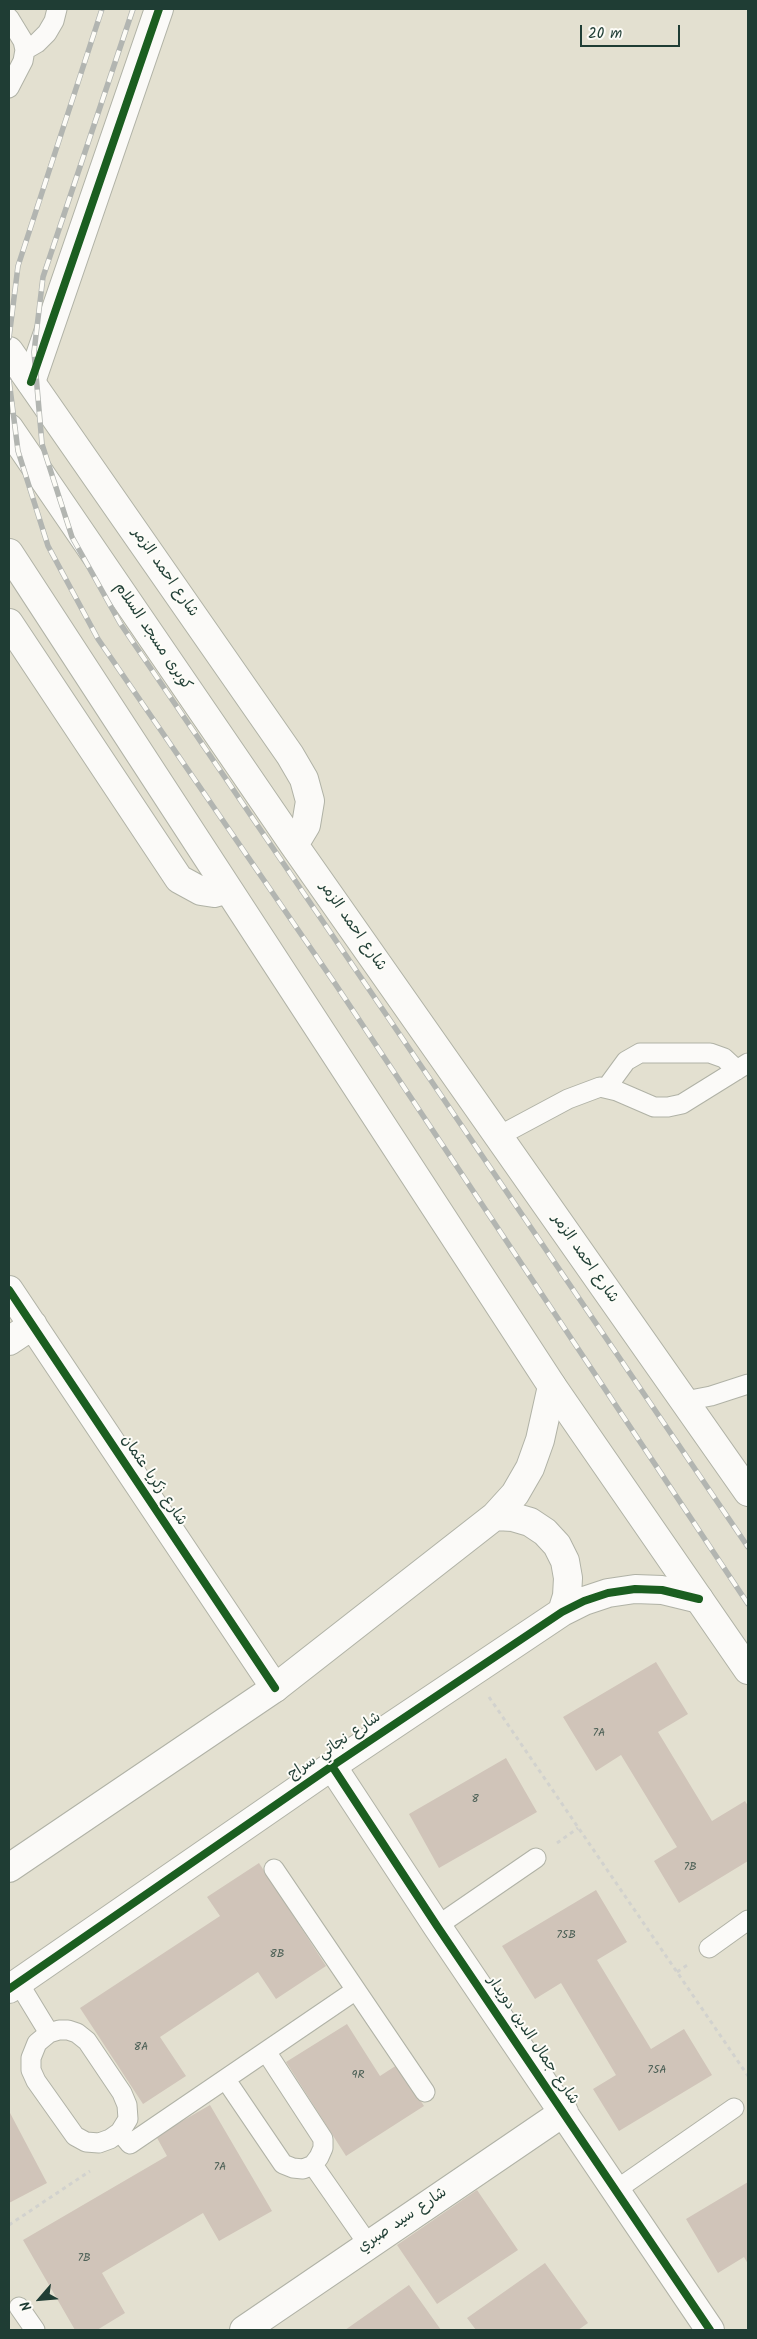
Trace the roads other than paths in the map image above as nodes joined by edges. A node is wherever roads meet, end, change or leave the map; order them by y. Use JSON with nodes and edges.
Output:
{"nodes":[{"id":1,"x":57,"y":9,"type":"edge"},
{"id":2,"x":159,"y":9,"type":"edge"},
{"id":3,"x":9,"y":18,"type":"edge"},
{"id":4,"x":25,"y":50,"type":"junction"},
{"id":5,"x":9,"y":88,"type":"edge"},
{"id":6,"x":9,"y":351,"type":"edge"},
{"id":7,"x":31,"y":382,"type":"junction"},
{"id":8,"x":9,"y":428,"type":"edge"},
{"id":9,"x":9,"y":553,"type":"edge"},
{"id":10,"x":12,"y":632,"type":"edge"},
{"id":11,"x":294,"y":845,"type":"junction"},
{"id":12,"x":228,"y":889,"type":"junction"},
{"id":13,"x":743,"y":1066,"type":"edge"},
{"id":14,"x":607,"y":1087,"type":"junction"},
{"id":15,"x":497,"y":1136,"type":"junction"},
{"id":16,"x":9,"y":1290,"type":"edge"},
{"id":17,"x":33,"y":1325,"type":"junction"},
{"id":18,"x":9,"y":1342,"type":"edge"},
{"id":19,"x":748,"y":1384,"type":"edge"},
{"id":20,"x":552,"y":1386,"type":"junction"},
{"id":21,"x":685,"y":1401,"type":"junction"},
{"id":22,"x":745,"y":1478,"type":"edge"},
{"id":23,"x":495,"y":1516,"type":"junction"},
{"id":24,"x":699,"y":1599,"type":"junction"},
{"id":25,"x":562,"y":1612,"type":"junction"},
{"id":26,"x":748,"y":1670,"type":"edge"},
{"id":27,"x":274,"y":1688,"type":"junction"},
{"id":28,"x":332,"y":1766,"type":"junction"},
{"id":29,"x":536,"y":1858,"type":"dead end"},
{"id":30,"x":9,"y":1868,"type":"edge"},
{"id":31,"x":274,"y":1869,"type":"dead end"},
{"id":32,"x":748,"y":1920,"type":"edge"},
{"id":33,"x":437,"y":1926,"type":"junction"},
{"id":34,"x":709,"y":1948,"type":"dead end"},
{"id":35,"x":13,"y":1985,"type":"edge"},
{"id":36,"x":356,"y":1990,"type":"junction"},
{"id":37,"x":49,"y":2033,"type":"junction"},
{"id":38,"x":267,"y":2053,"type":"junction"},
{"id":39,"x":226,"y":2080,"type":"junction"},
{"id":40,"x":425,"y":2092,"type":"dead end"},
{"id":41,"x":734,"y":2108,"type":"dead end"},
{"id":42,"x":564,"y":2112,"type":"junction"},
{"id":43,"x":125,"y":2138,"type":"junction"},
{"id":44,"x":312,"y":2165,"type":"junction"},
{"id":45,"x":616,"y":2190,"type":"junction"},
{"id":46,"x":368,"y":2244,"type":"junction"},
{"id":47,"x":19,"y":2307,"type":"dead end"},
{"id":48,"x":275,"y":2322,"type":"edge"},
{"id":49,"x":35,"y":2330,"type":"edge"},
{"id":50,"x":244,"y":2330,"type":"edge"},
{"id":51,"x":710,"y":2330,"type":"edge"}],
"edges":[{"from":1,"to":4,"type":"lane"},
{"from":2,"to":7,"type":"street"},
{"from":3,"to":4,"type":"lane"},
{"from":4,"to":5,"type":"lane"},
{"from":6,"to":7,"type":"street","name":"شارع احمد الزمر"},
{"from":7,"to":11,"type":"street","name":"شارع احمد الزمر"},
{"from":8,"to":11,"type":"street","name":"كوبرى مسجد السلام"},
{"from":9,"to":12,"type":"street"},
{"from":10,"to":12,"type":"street"},
{"from":11,"to":15,"type":"street","name":"شارع احمد الزمر"},
{"from":12,"to":20,"type":"street"},
{"from":13,"to":14,"type":"lane"},
{"from":13,"to":14,"type":"lane"},
{"from":14,"to":15,"type":"lane"},
{"from":15,"to":21,"type":"street","name":"شارع احمد الزمر"},
{"from":16,"to":17,"type":"street","name":"شارع زكريا عثمان"},
{"from":17,"to":18,"type":"street"},
{"from":17,"to":27,"type":"street","name":"شارع زكريا عثمان"},
{"from":19,"to":21,"type":"lane"},
{"from":20,"to":23,"type":"street"},
{"from":20,"to":24,"type":"street"},
{"from":21,"to":22,"type":"street","name":"شارع احمد الزمر"},
{"from":23,"to":25,"type":"street"},
{"from":23,"to":27,"type":"street"},
{"from":24,"to":25,"type":"street","name":"شارع نجاتي سراج"},
{"from":24,"to":26,"type":"street"},
{"from":25,"to":28,"type":"street","name":"شارع نجاتي سراج"},
{"from":27,"to":30,"type":"street"},
{"from":28,"to":33,"type":"street","name":"شارع جمال الدين دويدار"},
{"from":28,"to":35,"type":"street","name":"شارع نجاتي سراج"},
{"from":29,"to":33,"type":"lane"},
{"from":31,"to":36,"type":"lane"},
{"from":32,"to":34,"type":"lane"},
{"from":33,"to":42,"type":"street","name":"شارع جمال الدين دويدار"},
{"from":35,"to":37,"type":"lane"},
{"from":36,"to":38,"type":"lane"},
{"from":36,"to":40,"type":"lane"},
{"from":37,"to":43,"type":"lane"},
{"from":37,"to":43,"type":"lane"},
{"from":38,"to":39,"type":"lane"},
{"from":38,"to":44,"type":"lane"},
{"from":39,"to":43,"type":"lane"},
{"from":39,"to":44,"type":"lane"},
{"from":41,"to":45,"type":"lane"},
{"from":42,"to":45,"type":"street","name":"شارع جمال الدين دويدار"},
{"from":42,"to":46,"type":"street","name":"شارع سيد صبري"},
{"from":44,"to":46,"type":"lane"},
{"from":45,"to":51,"type":"street","name":"شارع جمال الدين دويدار"},
{"from":46,"to":48,"type":"street","name":"شارع سيد صبري"},
{"from":47,"to":49,"type":"lane"},
{"from":48,"to":50,"type":"street","name":"شارع سيد صبري"}]}
